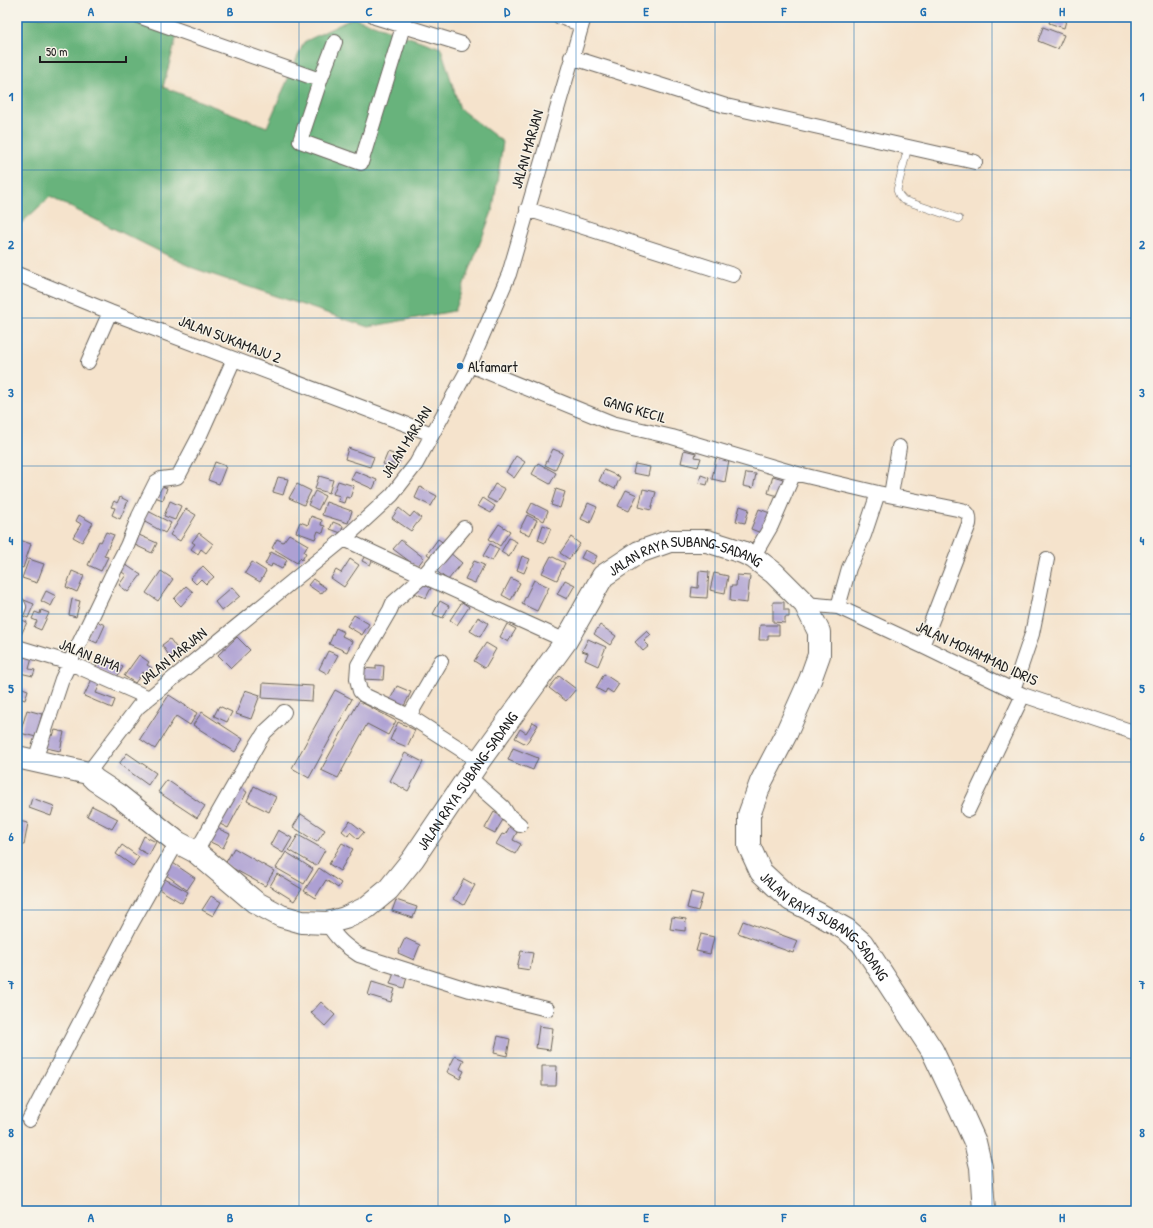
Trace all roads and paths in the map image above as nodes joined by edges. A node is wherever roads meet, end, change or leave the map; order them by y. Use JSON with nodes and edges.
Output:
{"nodes":[{"id":1,"x":141,"y":17,"type":"edge"},
{"id":2,"x":375,"y":17,"type":"edge"},
{"id":3,"x":560,"y":17,"type":"edge"},
{"id":4,"x":582,"y":20,"type":"edge"},
{"id":5,"x":405,"y":21,"type":"edge"},
{"id":6,"x":173,"y":22,"type":"edge"},
{"id":7,"x":335,"y":42,"type":"dead end"},
{"id":8,"x":462,"y":44,"type":"dead end"},
{"id":9,"x":571,"y":57,"type":"junction"},
{"id":10,"x":320,"y":80,"type":"junction"},
{"id":11,"x":908,"y":147,"type":"junction"},
{"id":12,"x":976,"y":162,"type":"dead end"},
{"id":13,"x":527,"y":209,"type":"junction"},
{"id":14,"x":959,"y":219,"type":"dead end"},
{"id":15,"x":17,"y":274,"type":"edge"},
{"id":16,"x":733,"y":275,"type":"dead end"},
{"id":17,"x":110,"y":312,"type":"junction"},
{"id":18,"x":234,"y":359,"type":"junction"},
{"id":19,"x":88,"y":362,"type":"dead end"},
{"id":20,"x":470,"y":365,"type":"junction"},
{"id":21,"x":432,"y":434,"type":"junction"},
{"id":22,"x":899,"y":446,"type":"dead end"},
{"id":23,"x":794,"y":472,"type":"junction"},
{"id":24,"x":885,"y":494,"type":"junction"},
{"id":25,"x":464,"y":528,"type":"dead end"},
{"id":26,"x":344,"y":539,"type":"junction"},
{"id":27,"x":753,"y":557,"type":"junction"},
{"id":28,"x":1047,"y":559,"type":"dead end"},
{"id":29,"x":422,"y":576,"type":"junction"},
{"id":30,"x":17,"y":603,"type":"edge"},
{"id":31,"x":805,"y":604,"type":"junction"},
{"id":32,"x":838,"y":607,"type":"junction"},
{"id":33,"x":17,"y":612,"type":"edge"},
{"id":34,"x":566,"y":641,"type":"junction"},
{"id":35,"x":922,"y":646,"type":"junction"},
{"id":36,"x":17,"y":647,"type":"edge"},
{"id":37,"x":441,"y":662,"type":"dead end"},
{"id":38,"x":70,"y":663,"type":"junction"},
{"id":39,"x":1018,"y":692,"type":"junction"},
{"id":40,"x":149,"y":698,"type":"junction"},
{"id":41,"x":284,"y":712,"type":"dead end"},
{"id":42,"x":409,"y":716,"type":"junction"},
{"id":43,"x":1136,"y":733,"type":"edge"},
{"id":44,"x":26,"y":758,"type":"edge"},
{"id":45,"x":474,"y":769,"type":"junction"},
{"id":46,"x":88,"y":773,"type":"junction"},
{"id":47,"x":968,"y":810,"type":"dead end"},
{"id":48,"x":520,"y":825,"type":"dead end"},
{"id":49,"x":177,"y":842,"type":"junction"},
{"id":50,"x":196,"y":852,"type":"junction"},
{"id":51,"x":327,"y":923,"type":"junction"},
{"id":52,"x":547,"y":1009,"type":"dead end"},
{"id":53,"x":29,"y":1120,"type":"dead end"},
{"id":54,"x":984,"y":1211,"type":"edge"}],
"edges":[{"from":1,"to":6,"type":"street"},
{"from":2,"to":5,"type":"street"},
{"from":3,"to":4,"type":"street"},
{"from":4,"to":9,"type":"street","name":"JALAN MARJAN"},
{"from":5,"to":8,"type":"street"},
{"from":5,"to":10,"type":"street"},
{"from":6,"to":10,"type":"street"},
{"from":7,"to":10,"type":"street"},
{"from":9,"to":11,"type":"street"},
{"from":9,"to":13,"type":"street","name":"JALAN MARJAN"},
{"from":11,"to":12,"type":"street"},
{"from":11,"to":14,"type":"lane"},
{"from":13,"to":16,"type":"street"},
{"from":13,"to":20,"type":"street","name":"JALAN MARJAN"},
{"from":15,"to":17,"type":"street","name":"JALAN SUKAMAJU 2"},
{"from":17,"to":18,"type":"street","name":"JALAN SUKAMAJU 2"},
{"from":17,"to":19,"type":"street"},
{"from":18,"to":21,"type":"street","name":"JALAN SUKAMAJU 2"},
{"from":18,"to":38,"type":"street"},
{"from":20,"to":21,"type":"street","name":"JALAN MARJAN"},
{"from":20,"to":23,"type":"street","name":"GANG KECIL"},
{"from":21,"to":26,"type":"street","name":"JALAN MARJAN"},
{"from":22,"to":24,"type":"street"},
{"from":23,"to":24,"type":"street","name":"GANG KECIL"},
{"from":23,"to":27,"type":"street"},
{"from":24,"to":32,"type":"street"},
{"from":24,"to":35,"type":"street","name":"GANG KECIL"},
{"from":25,"to":29,"type":"street"},
{"from":26,"to":29,"type":"street"},
{"from":26,"to":40,"type":"street","name":"JALAN MARJAN"},
{"from":27,"to":31,"type":"main road","name":"JALAN RAYA SUBANG-SADANG"},
{"from":27,"to":34,"type":"main road","name":"JALAN RAYA SUBANG-SADANG"},
{"from":28,"to":39,"type":"street"},
{"from":29,"to":34,"type":"street"},
{"from":29,"to":42,"type":"street"},
{"from":30,"to":33,"type":"street"},
{"from":31,"to":32,"type":"street","name":"JALAN MOHAMMAD IDRIS"},
{"from":31,"to":54,"type":"main road","name":"JALAN RAYA SUBANG-SADANG"},
{"from":32,"to":35,"type":"street","name":"JALAN MOHAMMAD IDRIS"},
{"from":34,"to":45,"type":"main road","name":"JALAN RAYA SUBANG-SADANG"},
{"from":35,"to":39,"type":"street","name":"JALAN MOHAMMAD IDRIS"},
{"from":36,"to":38,"type":"street","name":"JALAN BIMA"},
{"from":37,"to":42,"type":"street"},
{"from":38,"to":40,"type":"street","name":"JALAN BIMA"},
{"from":38,"to":44,"type":"street"},
{"from":39,"to":43,"type":"street","name":"JALAN MOHAMMAD IDRIS"},
{"from":39,"to":47,"type":"street"},
{"from":40,"to":46,"type":"street","name":"JALAN MARJAN"},
{"from":41,"to":50,"type":"street"},
{"from":42,"to":45,"type":"street"},
{"from":44,"to":46,"type":"main road","name":"JALAN RAYA SUBANG-SADANG"},
{"from":45,"to":48,"type":"street"},
{"from":45,"to":51,"type":"main road","name":"JALAN RAYA SUBANG-SADANG"},
{"from":46,"to":49,"type":"main road","name":"JALAN RAYA SUBANG-SADANG"},
{"from":49,"to":50,"type":"main road","name":"JALAN RAYA SUBANG-SADANG"},
{"from":49,"to":53,"type":"street"},
{"from":50,"to":51,"type":"main road","name":"JALAN RAYA SUBANG-SADANG"},
{"from":51,"to":52,"type":"street"}]}
